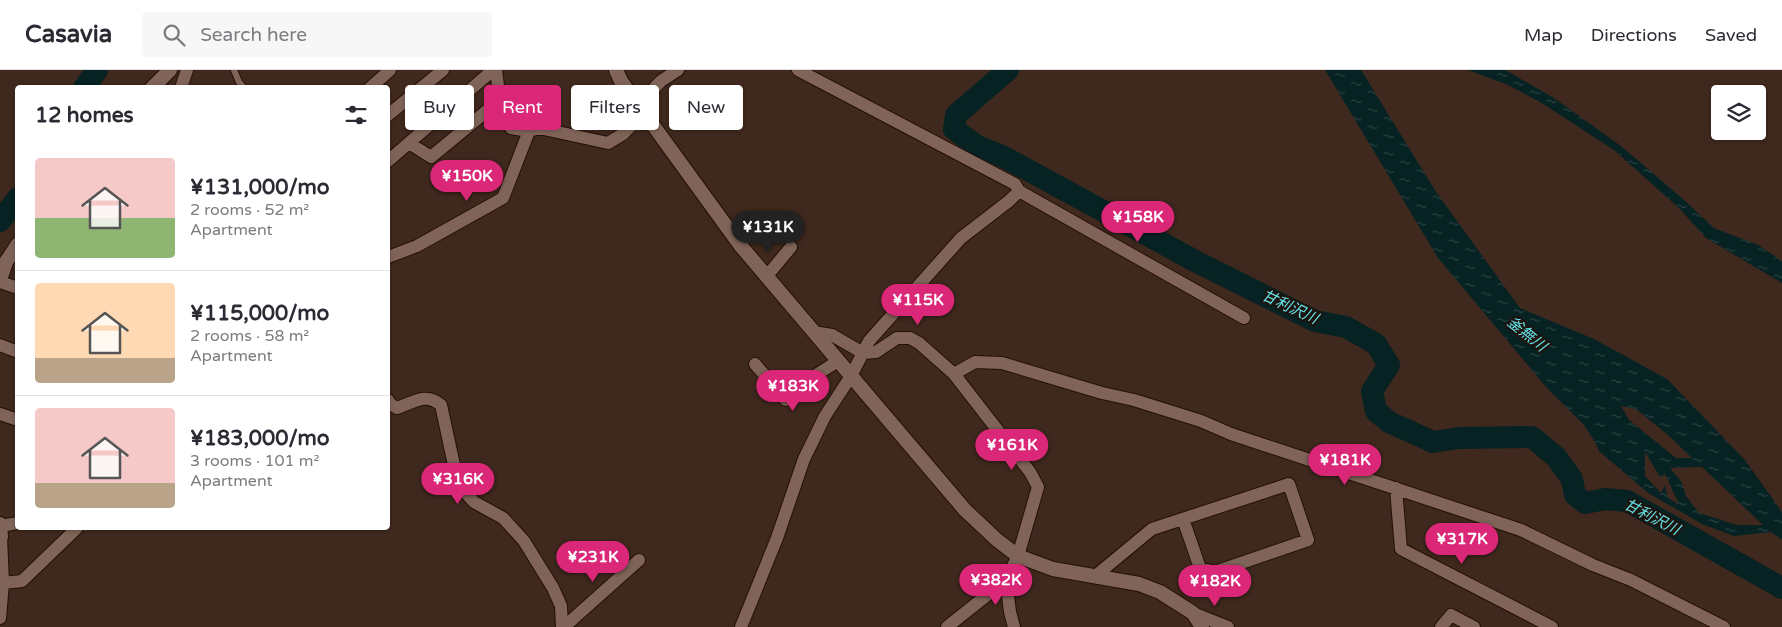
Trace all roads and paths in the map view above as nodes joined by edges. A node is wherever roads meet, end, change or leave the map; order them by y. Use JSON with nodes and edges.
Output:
{"nodes":[{"id":1,"x":170,"y":70,"type":"edge"},
{"id":2,"x":187,"y":70,"type":"edge"},
{"id":3,"x":234,"y":70,"type":"edge"},
{"id":4,"x":390,"y":70,"type":"edge"},
{"id":5,"x":443,"y":70,"type":"edge"},
{"id":6,"x":494,"y":70,"type":"edge"},
{"id":7,"x":616,"y":70,"type":"edge"},
{"id":8,"x":678,"y":70,"type":"edge"},
{"id":9,"x":798,"y":70,"type":"edge"},
{"id":10,"x":158,"y":85,"type":"edge"},
{"id":11,"x":182,"y":85,"type":"edge"},
{"id":12,"x":242,"y":85,"type":"edge"},
{"id":13,"x":373,"y":85,"type":"edge"},
{"id":14,"x":497,"y":85,"type":"edge"},
{"id":15,"x":624,"y":85,"type":"edge"},
{"id":16,"x":658,"y":85,"type":"edge"},
{"id":17,"x":390,"y":113,"type":"edge"},
{"id":18,"x":484,"y":113,"type":"edge"},
{"id":19,"x":523,"y":130,"type":"edge"},
{"id":20,"x":626,"y":130,"type":"edge"},
{"id":21,"x":657,"y":130,"type":"edge"},
{"id":22,"x":529,"y":131,"type":"junction"},
{"id":23,"x":408,"y":143,"type":"junction"},
{"id":24,"x":390,"y":159,"type":"edge"},
{"id":25,"x":1019,"y":191,"type":"junction"},
{"id":26,"x":15,"y":247,"type":"edge"},
{"id":27,"x":792,"y":247,"type":"dead end"},
{"id":28,"x":390,"y":256,"type":"edge"},
{"id":29,"x":3,"y":261,"type":"edge"},
{"id":30,"x":766,"y":277,"type":"junction"},
{"id":31,"x":0,"y":281,"type":"edge"},
{"id":32,"x":15,"y":287,"type":"edge"},
{"id":33,"x":1244,"y":318,"type":"dead end"},
{"id":34,"x":813,"y":332,"type":"junction"},
{"id":35,"x":0,"y":345,"type":"edge"},
{"id":36,"x":15,"y":351,"type":"edge"},
{"id":37,"x":863,"y":352,"type":"junction"},
{"id":38,"x":838,"y":361,"type":"junction"},
{"id":39,"x":755,"y":364,"type":"dead end"},
{"id":40,"x":954,"y":374,"type":"junction"},
{"id":41,"x":851,"y":376,"type":"junction"},
{"id":42,"x":391,"y":406,"type":"edge"},
{"id":43,"x":0,"y":414,"type":"edge"},
{"id":44,"x":15,"y":419,"type":"edge"},
{"id":45,"x":1396,"y":488,"type":"junction"},
{"id":46,"x":1183,"y":519,"type":"junction"},
{"id":47,"x":15,"y":524,"type":"edge"},
{"id":48,"x":1,"y":529,"type":"edge"},
{"id":49,"x":75,"y":530,"type":"edge"},
{"id":50,"x":1018,"y":556,"type":"junction"},
{"id":51,"x":640,"y":560,"type":"dead end"},
{"id":52,"x":1094,"y":577,"type":"junction"},
{"id":53,"x":1006,"y":580,"type":"junction"},
{"id":54,"x":3,"y":583,"type":"junction"},
{"id":55,"x":1193,"y":613,"type":"junction"},
{"id":56,"x":0,"y":618,"type":"edge"},
{"id":57,"x":560,"y":625,"type":"edge"},
{"id":58,"x":741,"y":627,"type":"edge"},
{"id":59,"x":947,"y":627,"type":"edge"},
{"id":60,"x":1014,"y":627,"type":"edge"},
{"id":61,"x":1202,"y":627,"type":"edge"},
{"id":62,"x":1228,"y":627,"type":"edge"},
{"id":63,"x":1441,"y":627,"type":"edge"},
{"id":64,"x":1474,"y":627,"type":"edge"},
{"id":65,"x":1552,"y":627,"type":"edge"},
{"id":66,"x":1724,"y":627,"type":"edge"}],
"edges":[{"from":1,"to":10,"type":"street"},
{"from":2,"to":11,"type":"street"},
{"from":3,"to":12,"type":"lane"},
{"from":4,"to":13,"type":"street"},
{"from":5,"to":17,"type":"street"},
{"from":6,"to":14,"type":"street"},
{"from":6,"to":23,"type":"street"},
{"from":7,"to":15,"type":"street"},
{"from":8,"to":16,"type":"street"},
{"from":9,"to":25,"type":"street"},
{"from":18,"to":23,"type":"street"},
{"from":19,"to":22,"type":"street"},
{"from":20,"to":22,"type":"street"},
{"from":21,"to":30,"type":"street"},
{"from":22,"to":28,"type":"street"},
{"from":23,"to":24,"type":"street"},
{"from":25,"to":33,"type":"street"},
{"from":25,"to":37,"type":"street"},
{"from":26,"to":29,"type":"street"},
{"from":27,"to":30,"type":"street"},
{"from":29,"to":31,"type":"street"},
{"from":30,"to":34,"type":"street"},
{"from":31,"to":32,"type":"street"},
{"from":34,"to":37,"type":"street"},
{"from":34,"to":38,"type":"street"},
{"from":35,"to":36,"type":"street"},
{"from":37,"to":40,"type":"street"},
{"from":37,"to":41,"type":"street"},
{"from":38,"to":39,"type":"street"},
{"from":38,"to":41,"type":"street"},
{"from":40,"to":45,"type":"street"},
{"from":40,"to":50,"type":"street"},
{"from":41,"to":50,"type":"street"},
{"from":41,"to":58,"type":"street"},
{"from":42,"to":57,"type":"street"},
{"from":43,"to":44,"type":"street"},
{"from":45,"to":65,"type":"street"},
{"from":45,"to":66,"type":"street"},
{"from":46,"to":46,"type":"street"},
{"from":46,"to":52,"type":"street"},
{"from":47,"to":48,"type":"street"},
{"from":48,"to":54,"type":"street"},
{"from":49,"to":54,"type":"street"},
{"from":50,"to":52,"type":"street"},
{"from":50,"to":53,"type":"street"},
{"from":51,"to":57,"type":"street"},
{"from":52,"to":55,"type":"street"},
{"from":53,"to":59,"type":"street"},
{"from":53,"to":60,"type":"street"},
{"from":54,"to":56,"type":"street"},
{"from":55,"to":61,"type":"street"},
{"from":55,"to":62,"type":"street"},
{"from":63,"to":64,"type":"street"}]}
